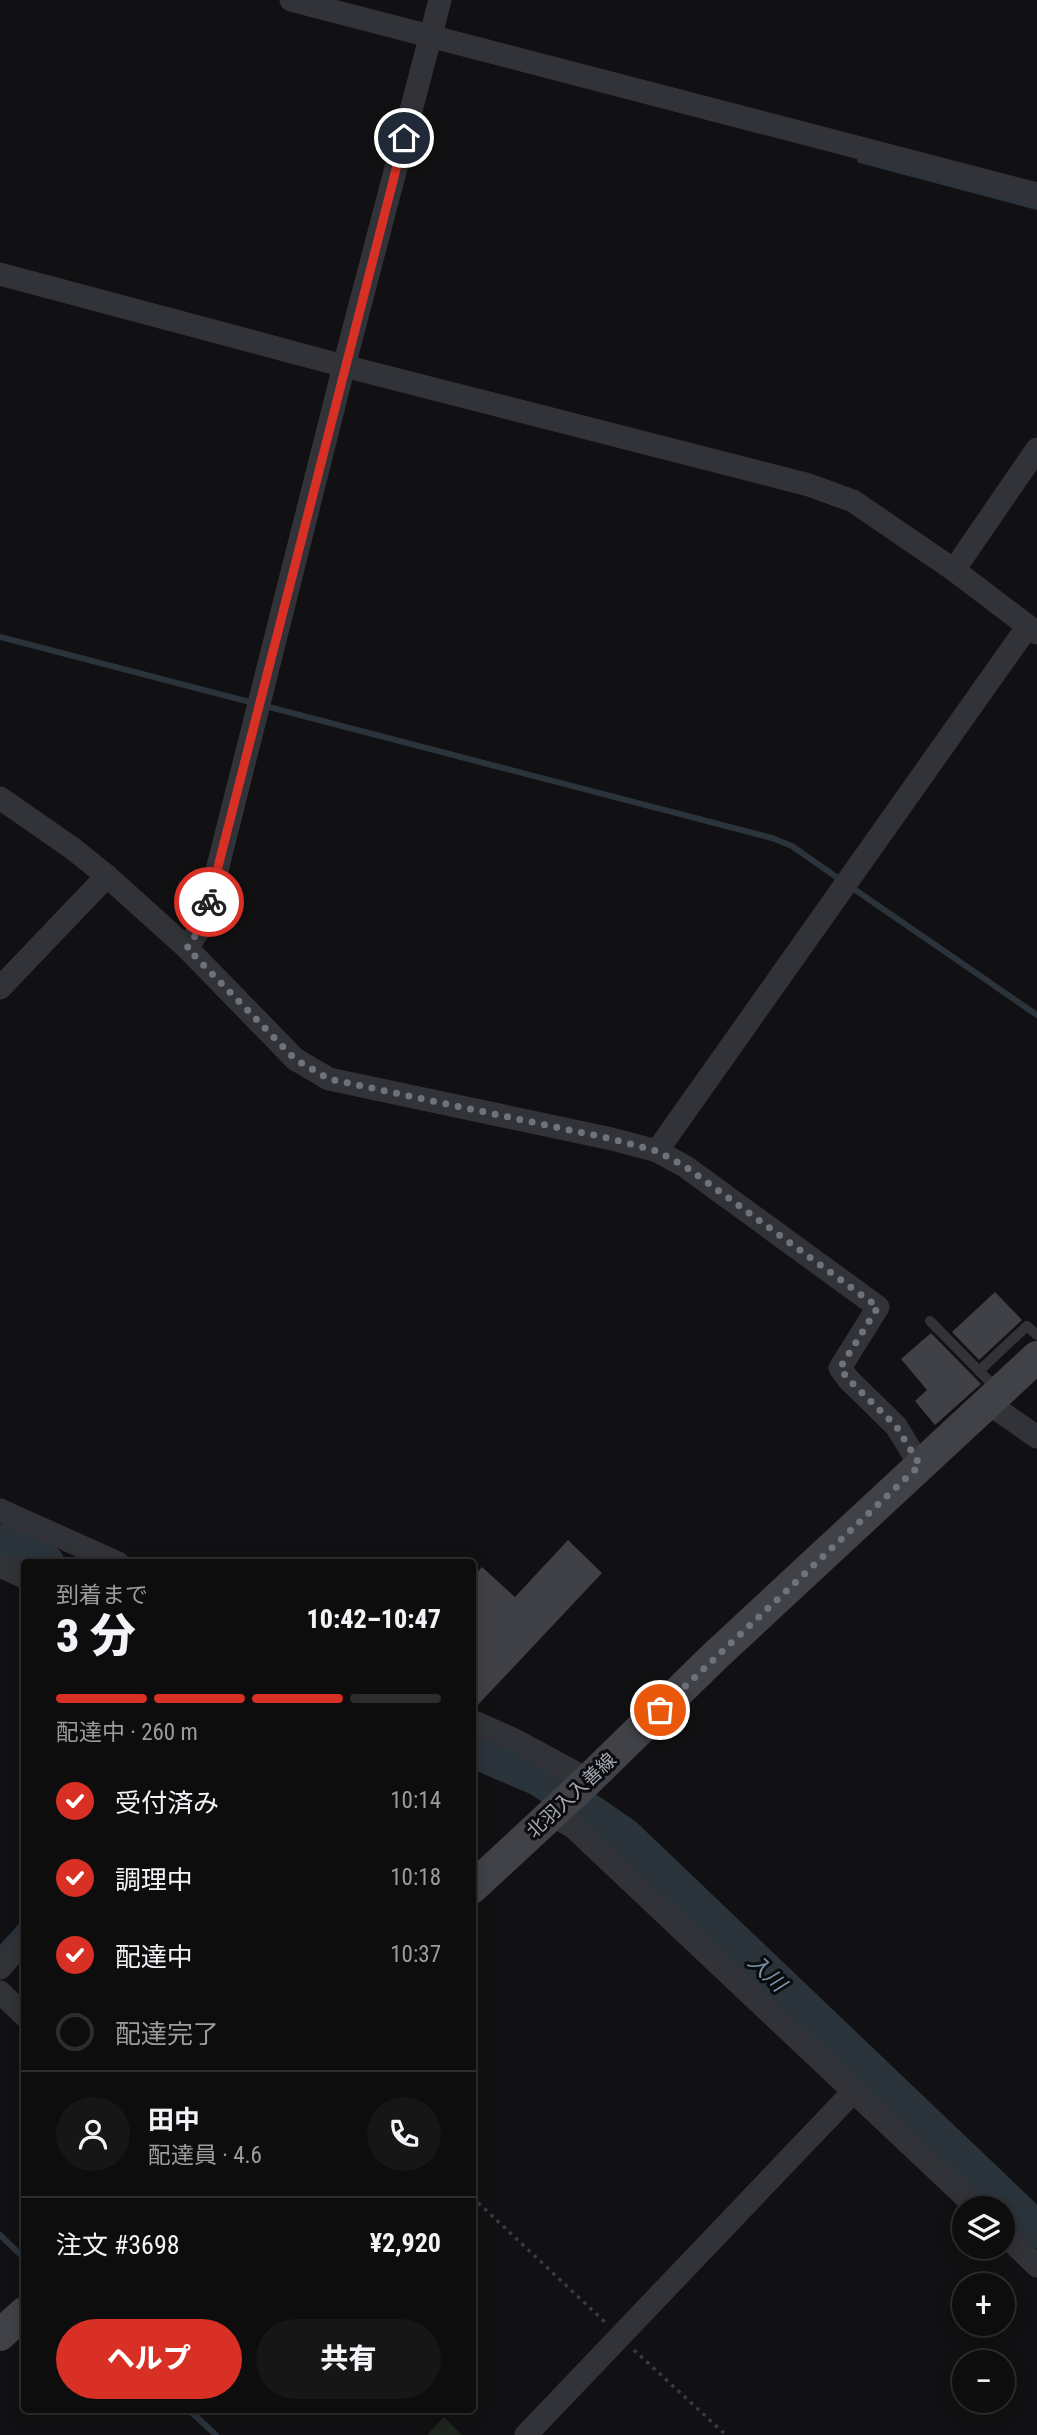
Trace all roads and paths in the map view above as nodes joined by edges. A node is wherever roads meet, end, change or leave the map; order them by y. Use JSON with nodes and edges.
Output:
{"nodes":[{"id":1,"x":291,"y":0,"type":"edge"},
{"id":2,"x":440,"y":0,"type":"edge"},
{"id":3,"x":430,"y":36,"type":"junction"},
{"id":4,"x":1037,"y":194,"type":"edge"},
{"id":5,"x":0,"y":274,"type":"edge"},
{"id":6,"x":344,"y":366,"type":"junction"},
{"id":7,"x":1037,"y":449,"type":"edge"},
{"id":8,"x":954,"y":570,"type":"junction"},
{"id":9,"x":1032,"y":630,"type":"edge"},
{"id":10,"x":0,"y":798,"type":"edge"},
{"id":11,"x":107,"y":876,"type":"junction"},
{"id":12,"x":187,"y":948,"type":"junction"},
{"id":13,"x":0,"y":988,"type":"edge"},
{"id":14,"x":657,"y":1151,"type":"junction"},
{"id":15,"x":930,"y":1321,"type":"dead end"},
{"id":16,"x":1037,"y":1335,"type":"edge"},
{"id":17,"x":1037,"y":1357,"type":"edge"},
{"id":18,"x":989,"y":1389,"type":"junction"},
{"id":19,"x":1037,"y":1437,"type":"edge"},
{"id":20,"x":920,"y":1465,"type":"junction"},
{"id":21,"x":0,"y":1510,"type":"edge"},
{"id":22,"x":109,"y":1559,"type":"edge"},
{"id":23,"x":0,"y":1566,"type":"edge"},
{"id":24,"x":21,"y":1576,"type":"edge"},
{"id":25,"x":476,"y":1723,"type":"edge"},
{"id":26,"x":586,"y":1782,"type":"junction"},
{"id":27,"x":554,"y":1812,"type":"junction"},
{"id":28,"x":476,"y":1884,"type":"edge"},
{"id":29,"x":21,"y":1944,"type":"edge"},
{"id":30,"x":0,"y":1968,"type":"edge"},
{"id":31,"x":0,"y":1992,"type":"edge"},
{"id":32,"x":21,"y":2012,"type":"edge"},
{"id":33,"x":853,"y":2092,"type":"junction"},
{"id":34,"x":964,"y":2196,"type":"edge"},
{"id":35,"x":476,"y":2201,"type":"edge"},
{"id":36,"x":1015,"y":2245,"type":"edge"},
{"id":37,"x":1037,"y":2266,"type":"edge"},
{"id":38,"x":21,"y":2316,"type":"edge"},
{"id":39,"x":0,"y":2334,"type":"edge"},
{"id":40,"x":620,"y":2337,"type":"junction"},
{"id":41,"x":526,"y":2435,"type":"edge"},
{"id":42,"x":726,"y":2435,"type":"edge"}],
"edges":[{"from":1,"to":3,"type":"street"},
{"from":2,"to":3,"type":"street"},
{"from":3,"to":4,"type":"street"},
{"from":3,"to":6,"type":"street"},
{"from":5,"to":6,"type":"street"},
{"from":6,"to":8,"type":"street"},
{"from":6,"to":12,"type":"street"},
{"from":7,"to":8,"type":"street"},
{"from":8,"to":9,"type":"street"},
{"from":9,"to":14,"type":"street"},
{"from":10,"to":11,"type":"street"},
{"from":11,"to":12,"type":"street"},
{"from":11,"to":13,"type":"street"},
{"from":12,"to":14,"type":"street"},
{"from":14,"to":20,"type":"street"},
{"from":15,"to":18,"type":"lane"},
{"from":16,"to":18,"type":"lane"},
{"from":17,"to":18,"type":"main road","name":"北羽入入善線"},
{"from":18,"to":19,"type":"street"},
{"from":18,"to":20,"type":"main road","name":"北羽入入善線"},
{"from":20,"to":26,"type":"main road","name":"北羽入入善線"},
{"from":21,"to":22,"type":"street"},
{"from":23,"to":24,"type":"street"},
{"from":25,"to":26,"type":"street"},
{"from":26,"to":27,"type":"main road","name":"北羽入入善線"},
{"from":27,"to":28,"type":"main road","name":"北羽入入善線"},
{"from":27,"to":33,"type":"street"},
{"from":29,"to":30,"type":"street"},
{"from":31,"to":32,"type":"street"},
{"from":33,"to":34,"type":"street"},
{"from":33,"to":40,"type":"street"},
{"from":35,"to":40,"type":"path"},
{"from":36,"to":37,"type":"street"},
{"from":38,"to":39,"type":"main road"},
{"from":40,"to":41,"type":"street"},
{"from":40,"to":42,"type":"path"}]}
